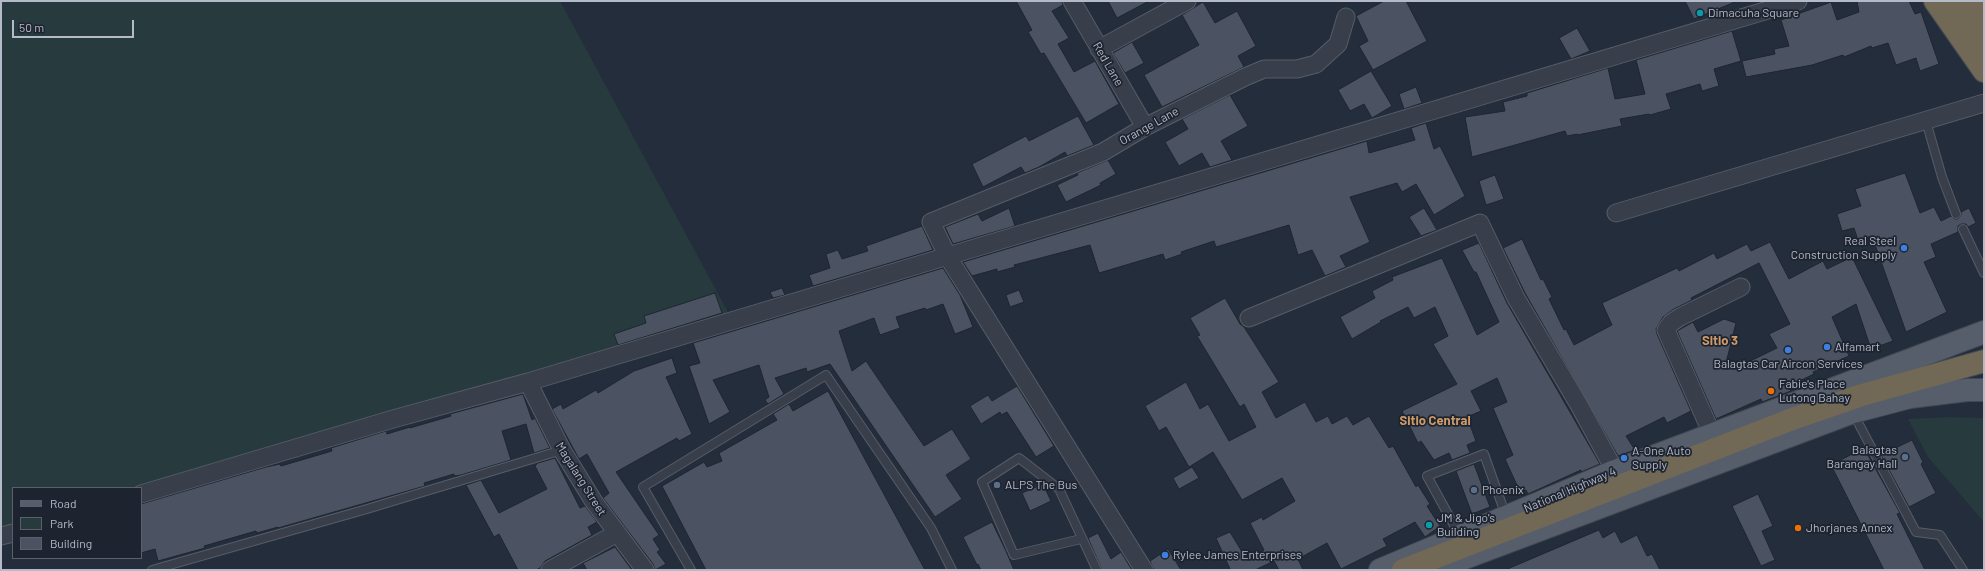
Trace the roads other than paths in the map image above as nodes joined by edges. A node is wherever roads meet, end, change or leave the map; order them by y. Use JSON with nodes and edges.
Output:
{"nodes":[{"id":1,"x":1072,"y":1,"type":"edge"},
{"id":2,"x":1186,"y":1,"type":"edge"},
{"id":3,"x":1798,"y":1,"type":"edge"},
{"id":4,"x":1935,"y":1,"type":"edge"},
{"id":5,"x":1954,"y":1,"type":"edge"},
{"id":6,"x":1973,"y":1,"type":"edge"},
{"id":7,"x":1984,"y":16,"type":"edge"},
{"id":8,"x":1346,"y":17,"type":"dead end"},
{"id":9,"x":1984,"y":44,"type":"edge"},
{"id":10,"x":1099,"y":49,"type":"junction"},
{"id":11,"x":1984,"y":72,"type":"edge"},
{"id":12,"x":1984,"y":103,"type":"edge"},
{"id":13,"x":1926,"y":120,"type":"junction"},
{"id":14,"x":1145,"y":127,"type":"junction"},
{"id":15,"x":1616,"y":213,"type":"dead end"},
{"id":16,"x":1956,"y":214,"type":"dead end"},
{"id":17,"x":1964,"y":229,"type":"dead end"},
{"id":18,"x":948,"y":256,"type":"junction"},
{"id":19,"x":1984,"y":273,"type":"edge"},
{"id":20,"x":1741,"y":287,"type":"dead end"},
{"id":21,"x":1249,"y":318,"type":"dead end"},
{"id":22,"x":1984,"y":332,"type":"edge"},
{"id":23,"x":1984,"y":361,"type":"edge"},
{"id":24,"x":528,"y":382,"type":"junction"},
{"id":25,"x":1984,"y":390,"type":"edge"},
{"id":26,"x":1857,"y":404,"type":"junction"},
{"id":27,"x":1712,"y":434,"type":"junction"},
{"id":28,"x":562,"y":450,"type":"junction"},
{"id":29,"x":1615,"y":471,"type":"junction"},
{"id":30,"x":142,"y":494,"type":"edge"},
{"id":31,"x":1506,"y":516,"type":"junction"},
{"id":32,"x":12,"y":533,"type":"edge"},
{"id":33,"x":617,"y":533,"type":"junction"},
{"id":34,"x":1,"y":536,"type":"edge"},
{"id":35,"x":1460,"y":536,"type":"junction"},
{"id":36,"x":1081,"y":539,"type":"junction"},
{"id":37,"x":1389,"y":569,"type":"edge"},
{"id":38,"x":152,"y":570,"type":"edge"},
{"id":39,"x":550,"y":570,"type":"edge"},
{"id":40,"x":645,"y":570,"type":"edge"},
{"id":41,"x":692,"y":570,"type":"edge"},
{"id":42,"x":952,"y":570,"type":"edge"},
{"id":43,"x":1097,"y":570,"type":"edge"},
{"id":44,"x":1144,"y":570,"type":"edge"},
{"id":45,"x":1432,"y":570,"type":"edge"},
{"id":46,"x":1963,"y":570,"type":"edge"}],
"edges":[{"from":1,"to":10,"type":"street","name":"Red Lane"},
{"from":2,"to":10,"type":"street"},
{"from":3,"to":18,"type":"street"},
{"from":4,"to":11,"type":"highway"},
{"from":5,"to":9,"type":"highway"},
{"from":6,"to":7,"type":"highway"},
{"from":8,"to":14,"type":"street","name":"Orange Lane"},
{"from":10,"to":14,"type":"street","name":"Red Lane"},
{"from":12,"to":13,"type":"street"},
{"from":13,"to":15,"type":"street"},
{"from":13,"to":16,"type":"lane"},
{"from":14,"to":18,"type":"street","name":"Orange Lane"},
{"from":17,"to":19,"type":"lane"},
{"from":18,"to":24,"type":"street"},
{"from":18,"to":44,"type":"street"},
{"from":20,"to":27,"type":"street"},
{"from":21,"to":29,"type":"street"},
{"from":22,"to":27,"type":"main road","name":"National Highway 4"},
{"from":23,"to":26,"type":"highway"},
{"from":24,"to":28,"type":"street","name":"Magalang Street"},
{"from":24,"to":30,"type":"street"},
{"from":25,"to":26,"type":"main road","name":"National Highway 4"},
{"from":26,"to":37,"type":"highway"},
{"from":26,"to":45,"type":"main road","name":"National Highway 4"},
{"from":26,"to":46,"type":"lane"},
{"from":27,"to":29,"type":"main road","name":"National Highway 4"},
{"from":28,"to":33,"type":"street","name":"Magalang Street"},
{"from":28,"to":38,"type":"lane"},
{"from":29,"to":31,"type":"main road","name":"National Highway 4"},
{"from":31,"to":35,"type":"main road","name":"National Highway 4"},
{"from":31,"to":35,"type":"lane"},
{"from":32,"to":34,"type":"street"},
{"from":33,"to":39,"type":"street"},
{"from":33,"to":40,"type":"street","name":"Magalang Street"},
{"from":35,"to":37,"type":"main road","name":"National Highway 4"},
{"from":36,"to":36,"type":"lane"},
{"from":36,"to":43,"type":"lane"},
{"from":41,"to":42,"type":"lane"}]}
